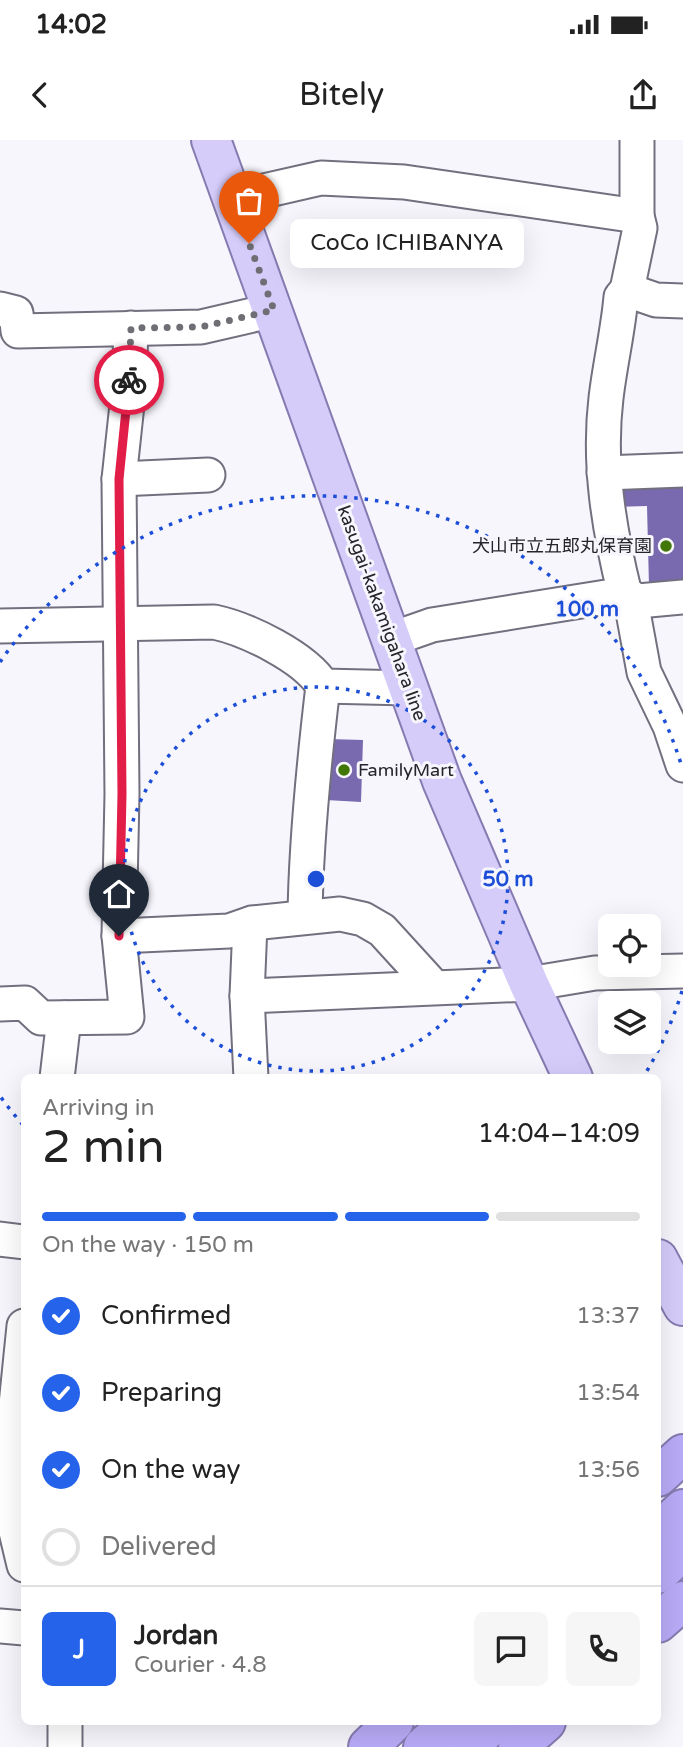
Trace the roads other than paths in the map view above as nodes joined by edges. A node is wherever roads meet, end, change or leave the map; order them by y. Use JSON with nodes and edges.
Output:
{"nodes":[{"id":1,"x":211,"y":140,"type":"edge"},
{"id":2,"x":637,"y":140,"type":"edge"},
{"id":3,"x":233,"y":198,"type":"junction"},
{"id":4,"x":637,"y":216,"type":"junction"},
{"id":5,"x":627,"y":289,"type":"junction"},
{"id":6,"x":683,"y":301,"type":"edge"},
{"id":7,"x":0,"y":310,"type":"edge"},
{"id":8,"x":274,"y":310,"type":"junction"},
{"id":9,"x":131,"y":328,"type":"junction"},
{"id":10,"x":683,"y":470,"type":"edge"},
{"id":11,"x":604,"y":473,"type":"junction"},
{"id":12,"x":208,"y":475,"type":"dead end"},
{"id":13,"x":119,"y":479,"type":"junction"},
{"id":14,"x":627,"y":595,"type":"junction"},
{"id":15,"x":683,"y":597,"type":"edge"},
{"id":16,"x":119,"y":623,"type":"junction"},
{"id":17,"x":0,"y":626,"type":"edge"},
{"id":18,"x":392,"y":639,"type":"junction"},
{"id":19,"x":323,"y":686,"type":"junction"},
{"id":20,"x":409,"y":688,"type":"junction"},
{"id":21,"x":683,"y":765,"type":"edge"},
{"id":22,"x":305,"y":916,"type":"junction"},
{"id":23,"x":250,"y":924,"type":"junction"},
{"id":24,"x":119,"y":936,"type":"junction"},
{"id":25,"x":683,"y":971,"type":"edge"},
{"id":26,"x":529,"y":984,"type":"junction"},
{"id":27,"x":434,"y":987,"type":"junction"},
{"id":28,"x":247,"y":996,"type":"junction"},
{"id":29,"x":0,"y":1004,"type":"edge"},
{"id":30,"x":64,"y":1018,"type":"junction"},
{"id":31,"x":57,"y":1074,"type":"edge"},
{"id":32,"x":251,"y":1074,"type":"edge"},
{"id":33,"x":571,"y":1074,"type":"edge"},
{"id":34,"x":0,"y":1239,"type":"edge"},
{"id":35,"x":21,"y":1242,"type":"edge"},
{"id":36,"x":664,"y":1263,"type":"edge"},
{"id":37,"x":683,"y":1306,"type":"edge"},
{"id":38,"x":21,"y":1354,"type":"edge"},
{"id":39,"x":683,"y":1454,"type":"edge"},
{"id":40,"x":661,"y":1474,"type":"edge"},
{"id":41,"x":683,"y":1509,"type":"edge"},
{"id":42,"x":661,"y":1529,"type":"edge"},
{"id":43,"x":683,"y":1551,"type":"edge"},
{"id":44,"x":21,"y":1553,"type":"edge"},
{"id":45,"x":661,"y":1571,"type":"edge"},
{"id":46,"x":683,"y":1601,"type":"edge"},
{"id":47,"x":661,"y":1620,"type":"edge"},
{"id":48,"x":0,"y":1626,"type":"edge"},
{"id":49,"x":21,"y":1628,"type":"edge"},
{"id":50,"x":65,"y":1725,"type":"edge"},
{"id":51,"x":358,"y":1725,"type":"edge"},
{"id":52,"x":391,"y":1725,"type":"edge"},
{"id":53,"x":448,"y":1725,"type":"edge"},
{"id":54,"x":492,"y":1725,"type":"edge"},
{"id":55,"x":543,"y":1725,"type":"edge"},
{"id":56,"x":65,"y":1747,"type":"edge"},
{"id":57,"x":367,"y":1747,"type":"edge"},
{"id":58,"x":423,"y":1747,"type":"edge"},
{"id":59,"x":468,"y":1747,"type":"edge"},
{"id":60,"x":518,"y":1747,"type":"edge"}],
"edges":[{"from":1,"to":3,"type":"main road","name":"kasugai-kakamigahara line"},
{"from":2,"to":4,"type":"street"},
{"from":3,"to":4,"type":"street"},
{"from":3,"to":8,"type":"main road","name":"kasugai-kakamigahara line"},
{"from":4,"to":5,"type":"street"},
{"from":5,"to":6,"type":"street"},
{"from":5,"to":11,"type":"street"},
{"from":7,"to":9,"type":"street"},
{"from":8,"to":9,"type":"street"},
{"from":8,"to":18,"type":"main road","name":"kasugai-kakamigahara line"},
{"from":9,"to":13,"type":"street"},
{"from":10,"to":11,"type":"street"},
{"from":11,"to":14,"type":"street"},
{"from":12,"to":13,"type":"street"},
{"from":13,"to":16,"type":"street"},
{"from":14,"to":15,"type":"street"},
{"from":14,"to":18,"type":"street"},
{"from":14,"to":21,"type":"street"},
{"from":16,"to":17,"type":"street"},
{"from":16,"to":19,"type":"street"},
{"from":16,"to":24,"type":"street"},
{"from":18,"to":20,"type":"main road","name":"kasugai-kakamigahara line"},
{"from":19,"to":20,"type":"street"},
{"from":19,"to":22,"type":"street"},
{"from":20,"to":26,"type":"main road","name":"kasugai-kakamigahara line"},
{"from":22,"to":23,"type":"street"},
{"from":22,"to":27,"type":"street"},
{"from":23,"to":24,"type":"street"},
{"from":23,"to":28,"type":"street"},
{"from":24,"to":30,"type":"street"},
{"from":25,"to":26,"type":"street"},
{"from":26,"to":27,"type":"street"},
{"from":26,"to":33,"type":"main road","name":"kasugai-kakamigahara line"},
{"from":27,"to":28,"type":"street"},
{"from":28,"to":32,"type":"street"},
{"from":29,"to":30,"type":"street"},
{"from":30,"to":31,"type":"street"},
{"from":34,"to":35,"type":"street"},
{"from":36,"to":37,"type":"main road"},
{"from":38,"to":44,"type":"street"},
{"from":39,"to":40,"type":"highway"},
{"from":41,"to":42,"type":"highway"},
{"from":43,"to":45,"type":"highway"},
{"from":46,"to":47,"type":"highway"},
{"from":48,"to":49,"type":"street"},
{"from":50,"to":56,"type":"street"},
{"from":51,"to":57,"type":"street"},
{"from":52,"to":57,"type":"highway"},
{"from":53,"to":58,"type":"highway"},
{"from":54,"to":59,"type":"highway"},
{"from":55,"to":60,"type":"highway"}]}
